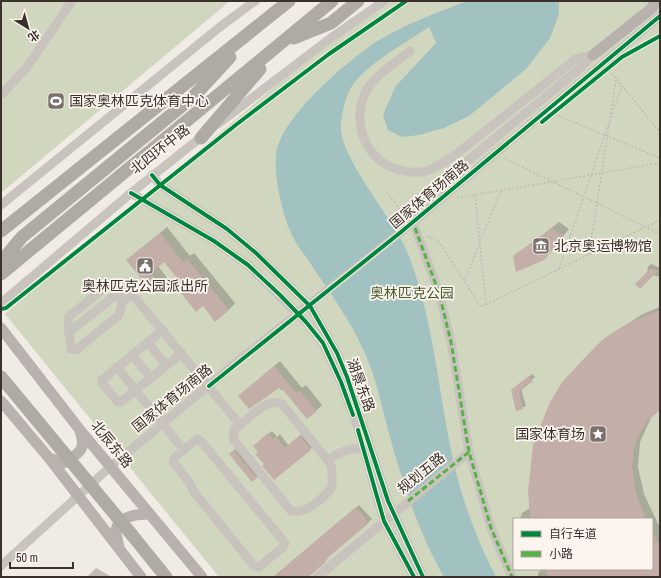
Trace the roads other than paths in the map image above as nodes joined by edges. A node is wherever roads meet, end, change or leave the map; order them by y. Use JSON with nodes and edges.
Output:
{"nodes":[{"id":1,"x":72,"y":1,"type":"edge"},
{"id":2,"x":246,"y":1,"type":"edge"},
{"id":3,"x":255,"y":1,"type":"edge"},
{"id":4,"x":289,"y":1,"type":"edge"},
{"id":5,"x":332,"y":1,"type":"edge"},
{"id":6,"x":358,"y":1,"type":"edge"},
{"id":7,"x":384,"y":1,"type":"edge"},
{"id":8,"x":655,"y":1,"type":"edge"},
{"id":9,"x":660,"y":16,"type":"edge"},
{"id":10,"x":221,"y":26,"type":"junction"},
{"id":11,"x":259,"y":26,"type":"junction"},
{"id":12,"x":284,"y":41,"type":"junction"},
{"id":13,"x":410,"y":51,"type":"dead end"},
{"id":14,"x":593,"y":55,"type":"junction"},
{"id":15,"x":589,"y":74,"type":"junction"},
{"id":16,"x":1,"y":95,"type":"edge"},
{"id":17,"x":201,"y":138,"type":"junction"},
{"id":18,"x":152,"y":175,"type":"junction"},
{"id":19,"x":131,"y":193,"type":"junction"},
{"id":20,"x":421,"y":199,"type":"dead end"},
{"id":21,"x":1,"y":205,"type":"edge"},
{"id":22,"x":413,"y":226,"type":"junction"},
{"id":23,"x":1,"y":231,"type":"edge"},
{"id":24,"x":1,"y":262,"type":"edge"},
{"id":25,"x":1,"y":274,"type":"edge"},
{"id":26,"x":132,"y":294,"type":"junction"},
{"id":27,"x":1,"y":303,"type":"edge"},
{"id":28,"x":310,"y":306,"type":"junction"},
{"id":29,"x":299,"y":315,"type":"junction"},
{"id":30,"x":1,"y":328,"type":"edge"},
{"id":31,"x":162,"y":330,"type":"junction"},
{"id":32,"x":148,"y":343,"type":"junction"},
{"id":33,"x":182,"y":353,"type":"junction"},
{"id":34,"x":132,"y":355,"type":"junction"},
{"id":35,"x":166,"y":366,"type":"junction"},
{"id":36,"x":117,"y":367,"type":"junction"},
{"id":37,"x":3,"y":377,"type":"edge"},
{"id":38,"x":151,"y":378,"type":"junction"},
{"id":39,"x":209,"y":386,"type":"junction"},
{"id":40,"x":136,"y":390,"type":"junction"},
{"id":41,"x":1,"y":401,"type":"edge"},
{"id":42,"x":164,"y":423,"type":"junction"},
{"id":43,"x":240,"y":425,"type":"junction"},
{"id":44,"x":80,"y":430,"type":"junction"},
{"id":45,"x":363,"y":448,"type":"junction"},
{"id":46,"x":184,"y":450,"type":"junction"},
{"id":47,"x":469,"y":452,"type":"junction"},
{"id":48,"x":49,"y":458,"type":"junction"},
{"id":49,"x":328,"y":460,"type":"junction"},
{"id":50,"x":110,"y":467,"type":"junction"},
{"id":51,"x":79,"y":497,"type":"junction"},
{"id":52,"x":150,"y":514,"type":"junction"},
{"id":53,"x":393,"y":514,"type":"junction"},
{"id":54,"x":384,"y":521,"type":"junction"},
{"id":55,"x":119,"y":548,"type":"junction"},
{"id":56,"x":1,"y":566,"type":"edge"},
{"id":57,"x":141,"y":577,"type":"edge"},
{"id":58,"x":166,"y":577,"type":"edge"},
{"id":59,"x":202,"y":577,"type":"edge"},
{"id":60,"x":317,"y":577,"type":"edge"},
{"id":61,"x":414,"y":577,"type":"edge"},
{"id":62,"x":424,"y":577,"type":"edge"},
{"id":63,"x":512,"y":577,"type":"edge"}],
"edges":[{"from":1,"to":16,"type":"street"},
{"from":2,"to":10,"type":"street"},
{"from":3,"to":10,"type":"street"},
{"from":4,"to":11,"type":"highway"},
{"from":5,"to":12,"type":"highway","name":"北四环中路"},
{"from":6,"to":12,"type":"highway"},
{"from":7,"to":17,"type":"street","name":"北四环中路"},
{"from":8,"to":14,"type":"main road"},
{"from":9,"to":15,"type":"street","name":"国家体育场南路"},
{"from":10,"to":21,"type":"street"},
{"from":11,"to":23,"type":"highway"},
{"from":11,"to":24,"type":"highway"},
{"from":12,"to":17,"type":"highway"},
{"from":12,"to":25,"type":"highway","name":"北四环中路"},
{"from":13,"to":14,"type":"street"},
{"from":14,"to":15,"type":"street"},
{"from":14,"to":20,"type":"street"},
{"from":15,"to":22,"type":"street","name":"国家体育场南路"},
{"from":17,"to":18,"type":"street","name":"北四环中路"},
{"from":18,"to":19,"type":"street","name":"北四环中路"},
{"from":18,"to":28,"type":"street","name":"湖景东路"},
{"from":19,"to":27,"type":"street","name":"北四环中路"},
{"from":19,"to":29,"type":"street","name":"湖景东路"},
{"from":22,"to":28,"type":"street","name":"国家体育场南路"},
{"from":22,"to":47,"type":"street"},
{"from":26,"to":26,"type":"street"},
{"from":26,"to":31,"type":"street"},
{"from":28,"to":29,"type":"street","name":"国家体育场南路"},
{"from":28,"to":53,"type":"street","name":"湖景东路"},
{"from":29,"to":39,"type":"street","name":"国家体育场南路"},
{"from":29,"to":45,"type":"street","name":"湖景东路"},
{"from":30,"to":44,"type":"main road","name":"北辰东路"},
{"from":31,"to":32,"type":"street"},
{"from":31,"to":33,"type":"street"},
{"from":32,"to":34,"type":"street"},
{"from":32,"to":35,"type":"street"},
{"from":33,"to":35,"type":"street"},
{"from":33,"to":39,"type":"street"},
{"from":34,"to":36,"type":"street"},
{"from":34,"to":38,"type":"street"},
{"from":35,"to":38,"type":"street"},
{"from":36,"to":40,"type":"street"},
{"from":36,"to":40,"type":"street"},
{"from":37,"to":58,"type":"highway","bridge":true},
{"from":38,"to":40,"type":"street"},
{"from":39,"to":42,"type":"street","name":"国家体育场南路"},
{"from":39,"to":43,"type":"street"},
{"from":40,"to":42,"type":"street"},
{"from":41,"to":48,"type":"main road"},
{"from":42,"to":46,"type":"street"},
{"from":42,"to":50,"type":"street","name":"国家体育场南路"},
{"from":43,"to":49,"type":"street"},
{"from":43,"to":49,"type":"street"},
{"from":44,"to":48,"type":"main road"},
{"from":44,"to":50,"type":"main road","name":"北辰东路"},
{"from":45,"to":49,"type":"street"},
{"from":45,"to":54,"type":"street","name":"湖景东路"},
{"from":46,"to":46,"type":"street"},
{"from":47,"to":53,"type":"street","name":"规划五路"},
{"from":47,"to":63,"type":"street"},
{"from":48,"to":51,"type":"main road"},
{"from":50,"to":51,"type":"street","name":"国家体育场南路"},
{"from":50,"to":52,"type":"main road","name":"北辰东路"},
{"from":51,"to":55,"type":"main road"},
{"from":51,"to":56,"type":"street","name":"国家体育场南路"},
{"from":52,"to":55,"type":"main road"},
{"from":52,"to":59,"type":"main road","name":"北辰东路"},
{"from":53,"to":54,"type":"street","name":"规划五路"},
{"from":53,"to":62,"type":"street","name":"湖景东路"},
{"from":54,"to":60,"type":"street","name":"规划五路"},
{"from":54,"to":61,"type":"street","name":"湖景东路"},
{"from":55,"to":57,"type":"main road"}]}
